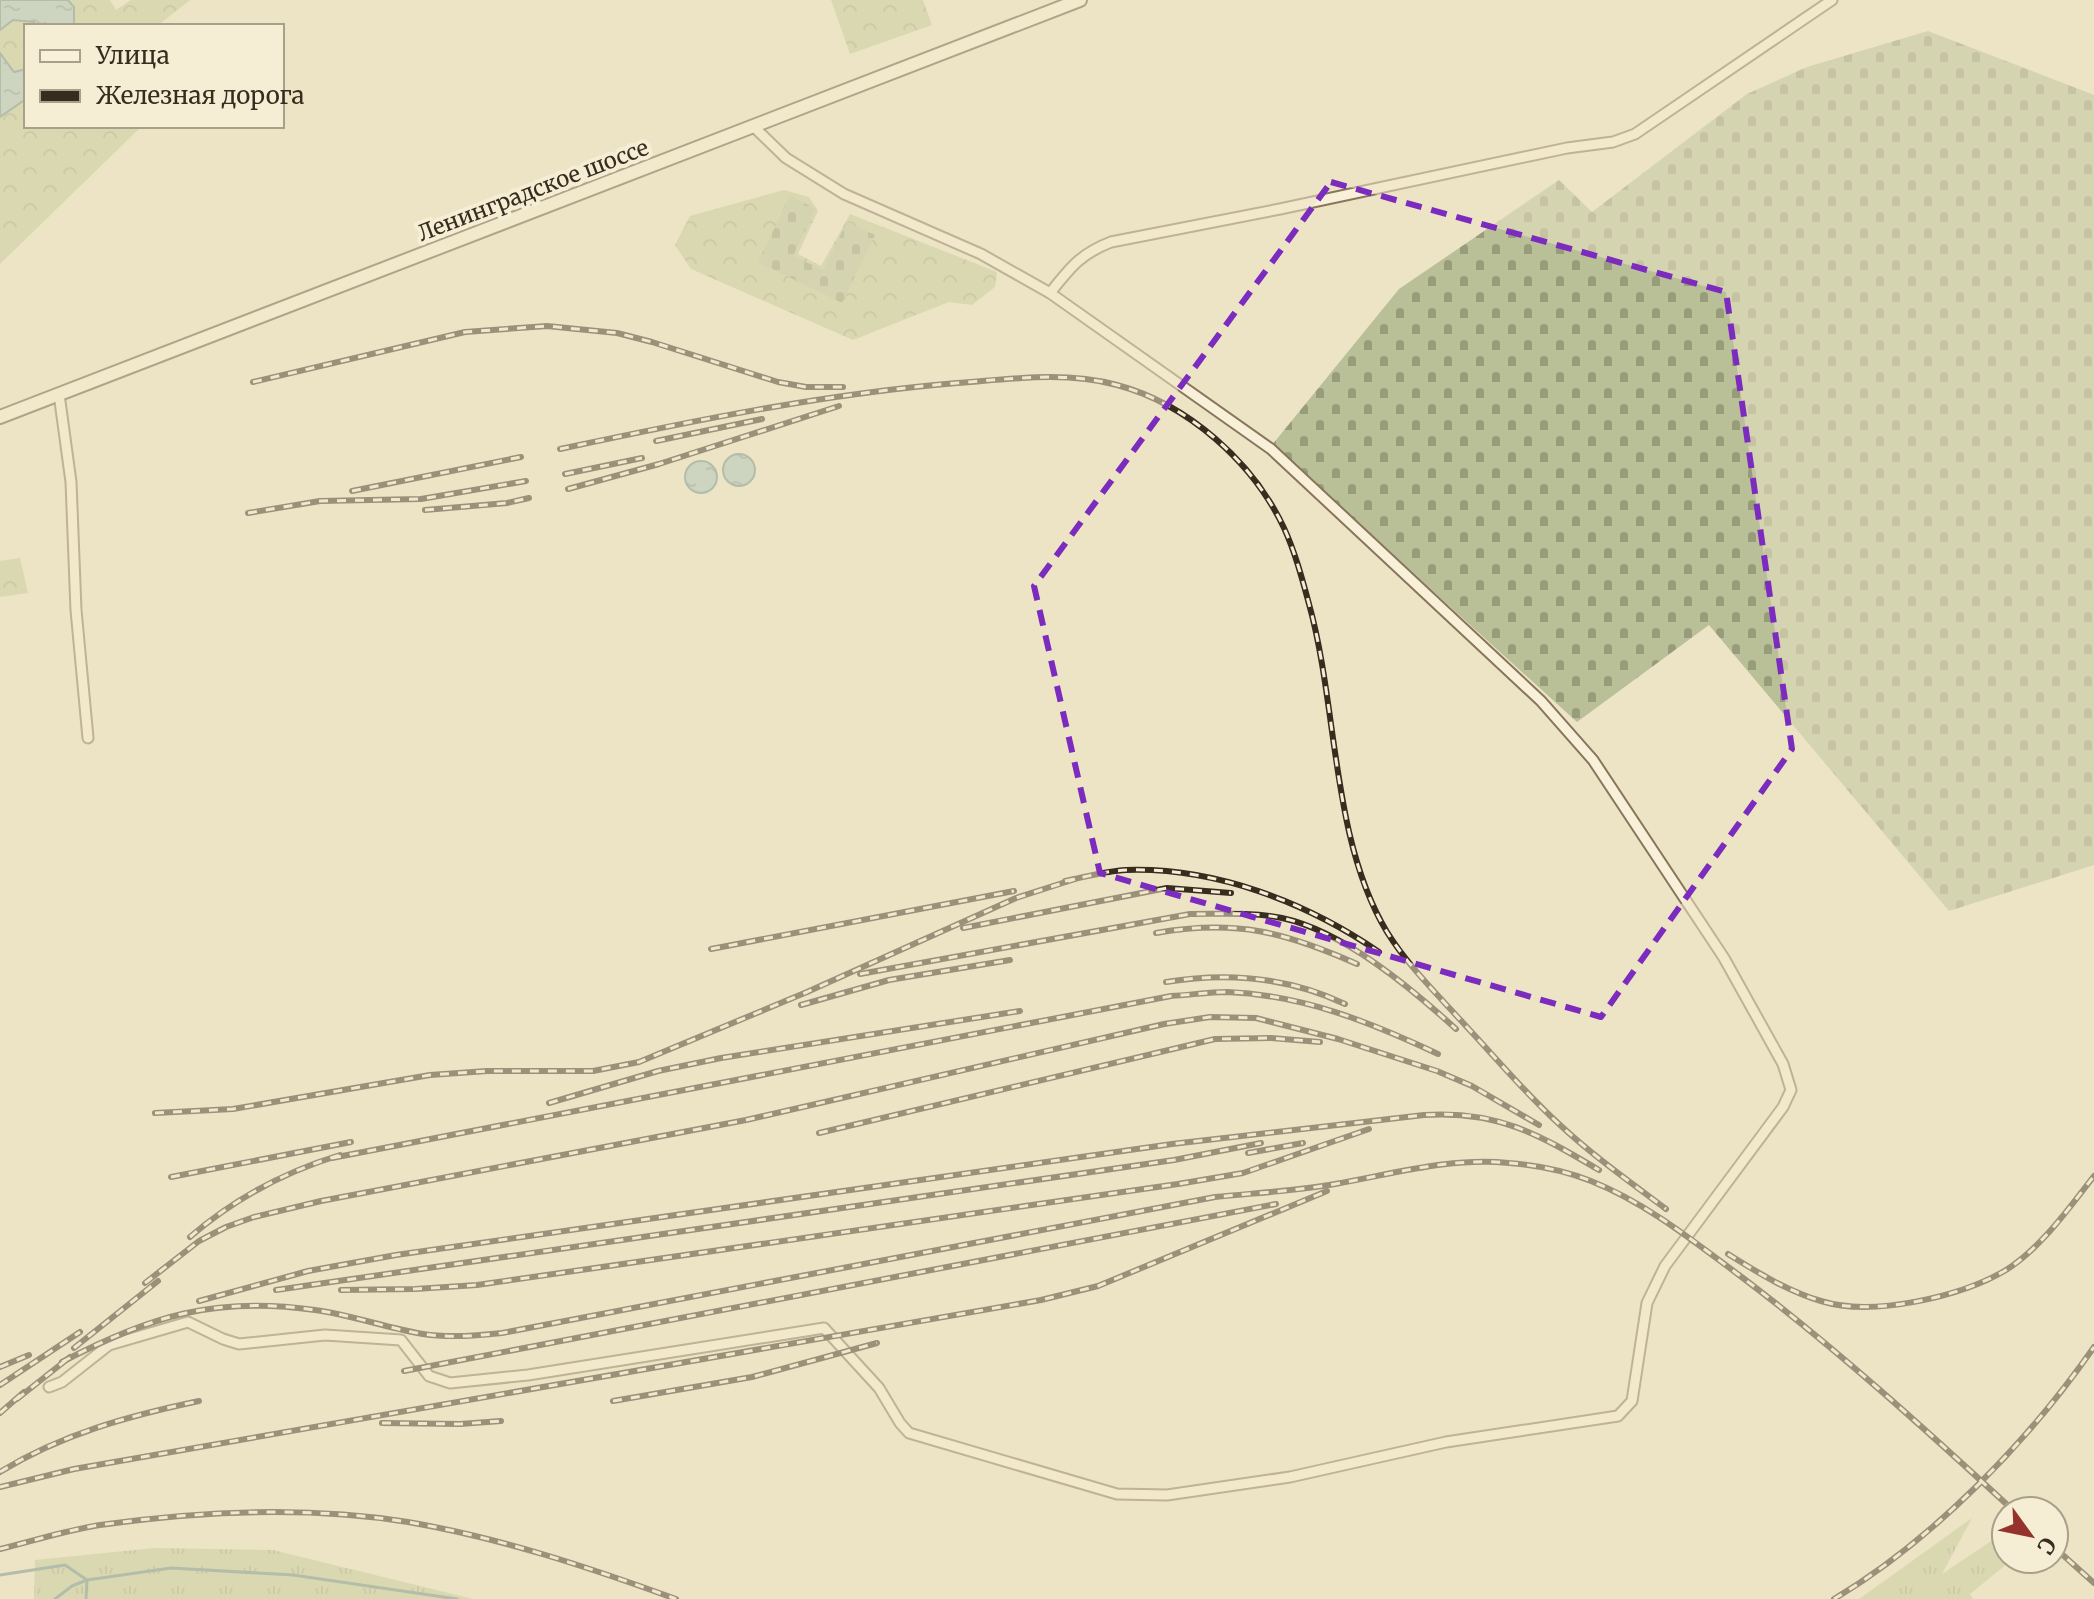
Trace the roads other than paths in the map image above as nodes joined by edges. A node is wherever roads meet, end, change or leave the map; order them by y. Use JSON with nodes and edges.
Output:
{"nodes":[{"id":1,"x":1080,"y":0,"type":"edge"},
{"id":2,"x":1832,"y":0,"type":"edge"},
{"id":3,"x":754,"y":127,"type":"junction"},
{"id":4,"x":1050,"y":293,"type":"junction"},
{"id":5,"x":59,"y":394,"type":"junction"},
{"id":6,"x":0,"y":417,"type":"edge"},
{"id":7,"x":88,"y":738,"type":"dead end"},
{"id":8,"x":49,"y":1387,"type":"dead end"}],
"edges":[{"from":1,"to":3,"type":"main road","name":"Ленинградское шоссе"},
{"from":2,"to":4,"type":"street"},
{"from":3,"to":4,"type":"street"},
{"from":3,"to":5,"type":"main road","name":"Ленинградское шоссе"},
{"from":4,"to":8,"type":"street"},
{"from":5,"to":6,"type":"main road","name":"Ленинградское шоссе"},
{"from":5,"to":7,"type":"street"}]}
